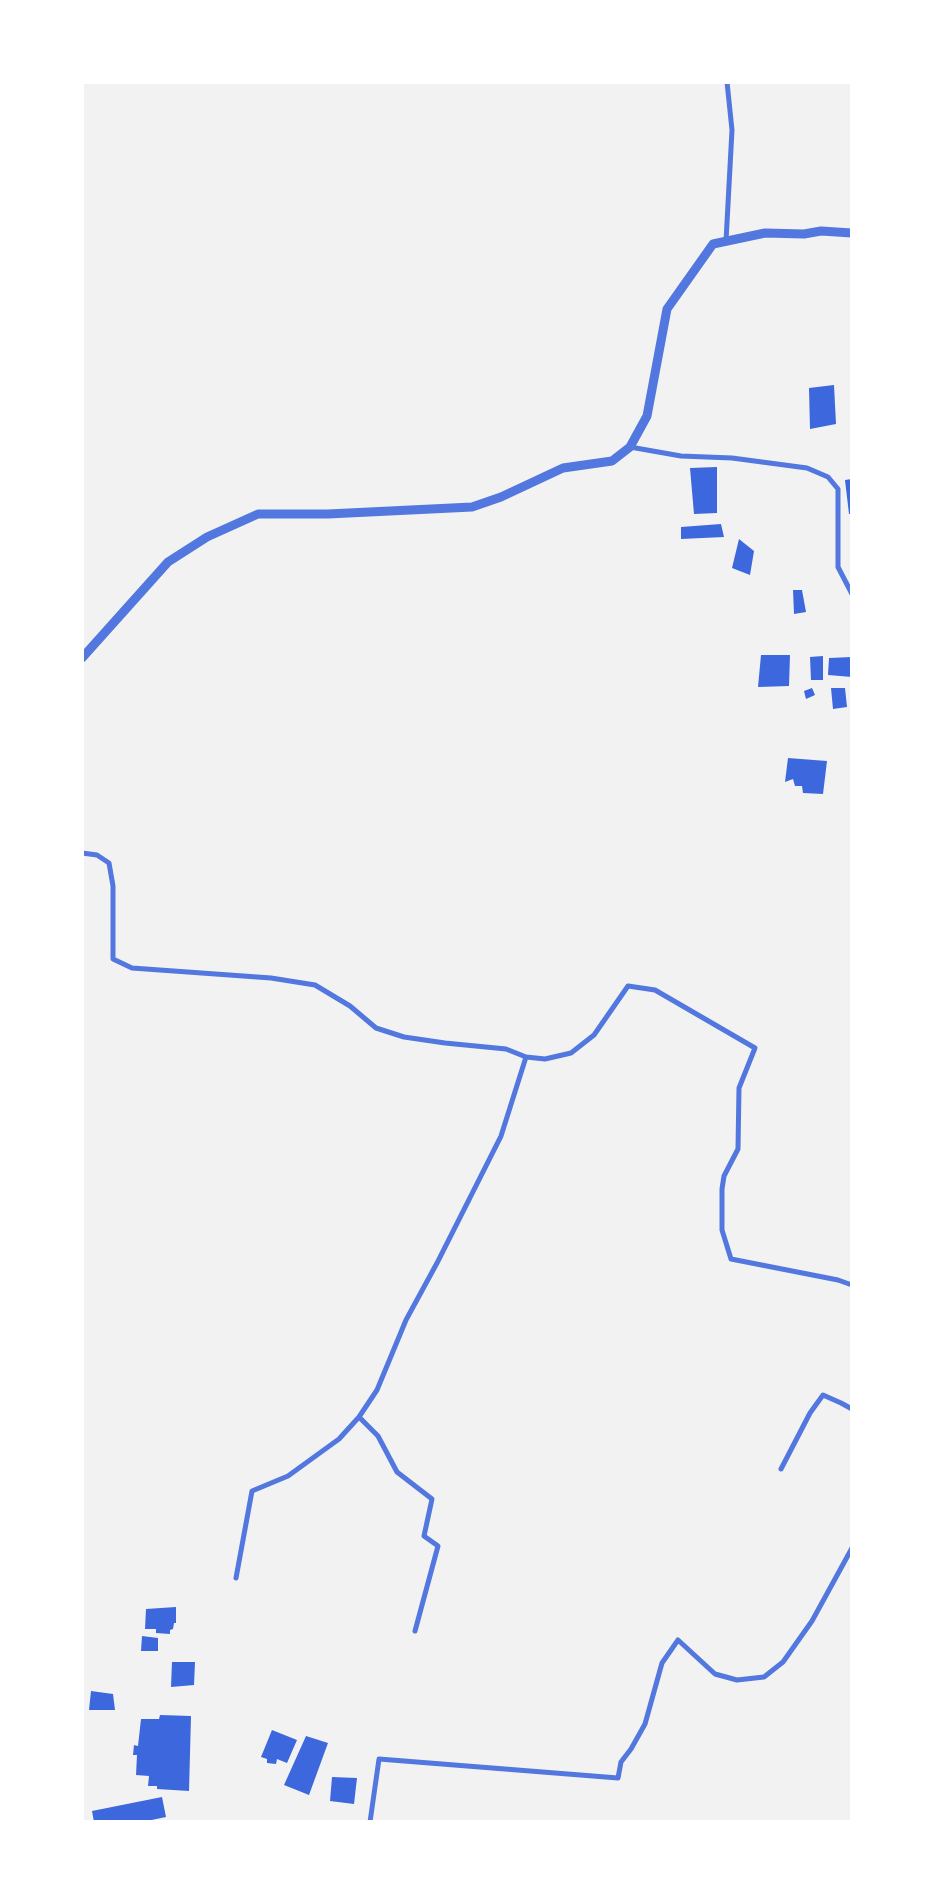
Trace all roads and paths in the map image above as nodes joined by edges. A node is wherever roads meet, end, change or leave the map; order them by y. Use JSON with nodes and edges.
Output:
{"nodes":[{"id":1,"x":727,"y":82,"type":"edge"},
{"id":2,"x":852,"y":233,"type":"edge"},
{"id":3,"x":726,"y":241,"type":"junction"},
{"id":4,"x":630,"y":447,"type":"junction"},
{"id":5,"x":852,"y":594,"type":"edge"},
{"id":6,"x":82,"y":658,"type":"edge"},
{"id":7,"x":82,"y":853,"type":"edge"},
{"id":8,"x":526,"y":1057,"type":"junction"},
{"id":9,"x":852,"y":1285,"type":"edge"},
{"id":10,"x":852,"y":1409,"type":"edge"},
{"id":11,"x":359,"y":1417,"type":"junction"},
{"id":12,"x":781,"y":1469,"type":"dead end"},
{"id":13,"x":852,"y":1548,"type":"edge"},
{"id":14,"x":236,"y":1578,"type":"dead end"},
{"id":15,"x":415,"y":1631,"type":"dead end"},
{"id":16,"x":370,"y":1822,"type":"edge"}],
"edges":[{"from":1,"to":3,"type":"street"},
{"from":2,"to":3,"type":"street"},
{"from":3,"to":4,"type":"street"},
{"from":4,"to":5,"type":"street"},
{"from":4,"to":6,"type":"street"},
{"from":7,"to":8,"type":"street"},
{"from":8,"to":9,"type":"street"},
{"from":8,"to":11,"type":"street"},
{"from":10,"to":12,"type":"street"},
{"from":11,"to":14,"type":"street"},
{"from":11,"to":15,"type":"street"},
{"from":13,"to":16,"type":"street"}]}
